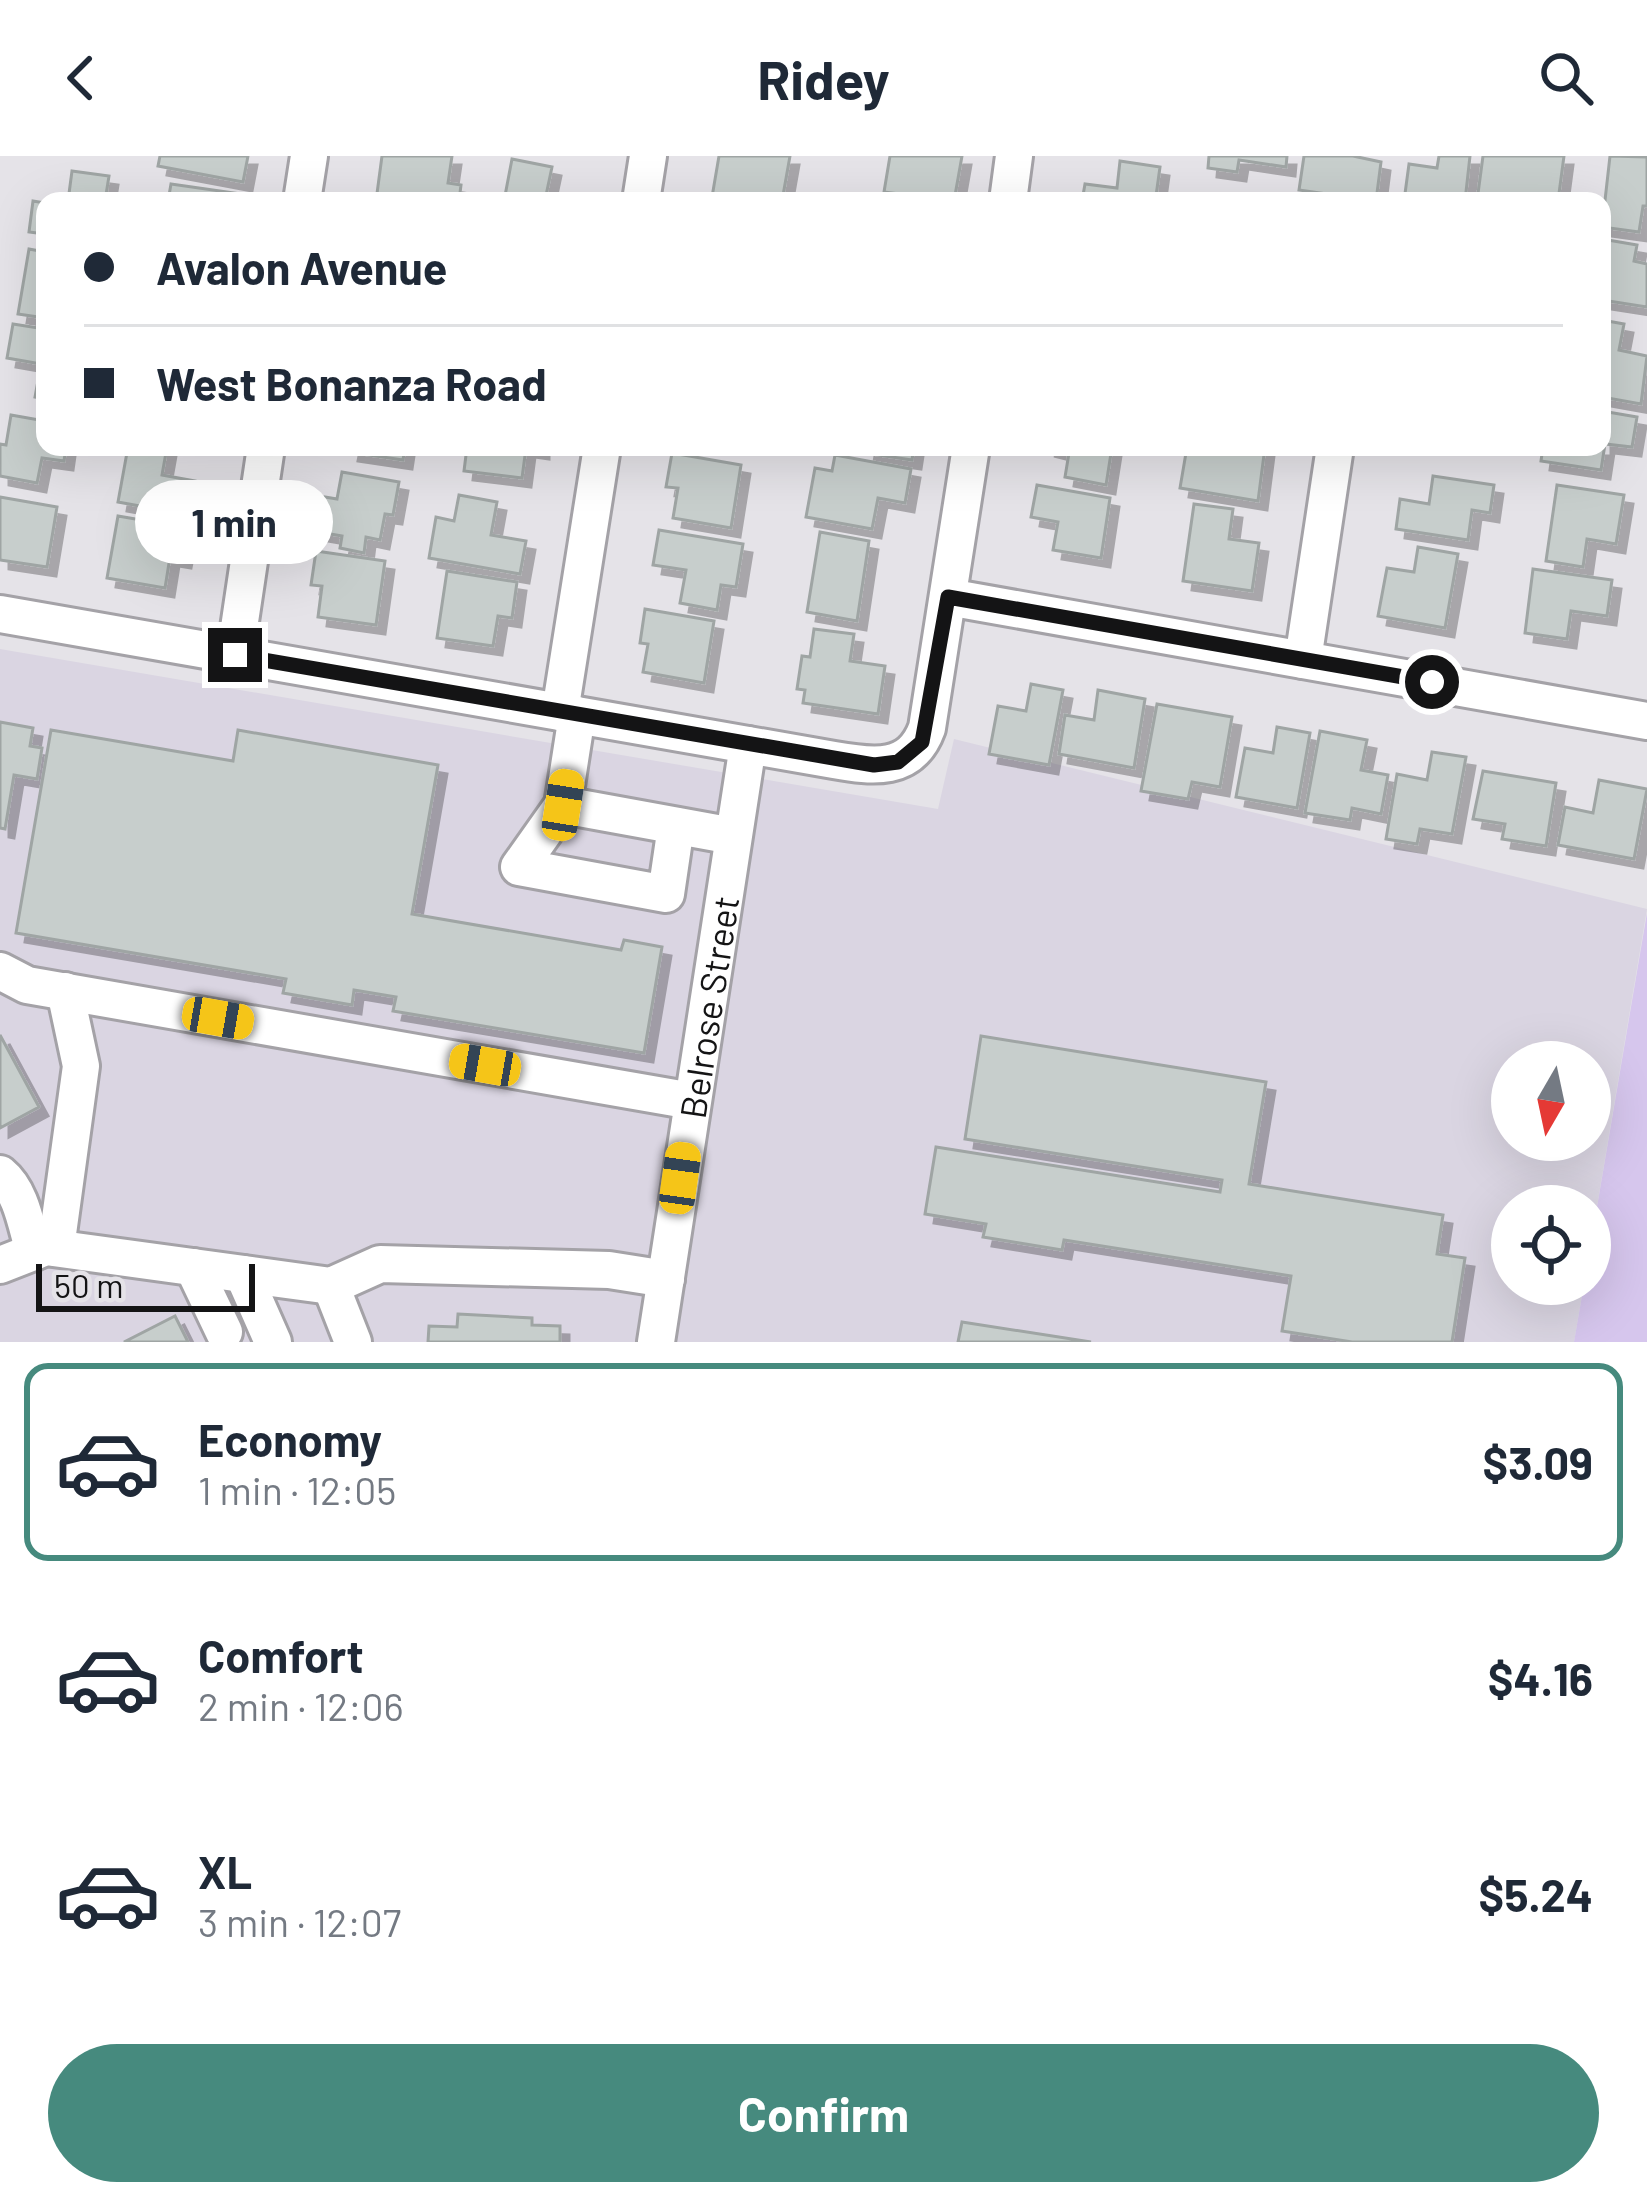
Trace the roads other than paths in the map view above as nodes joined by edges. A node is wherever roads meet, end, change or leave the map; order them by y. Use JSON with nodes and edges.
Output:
{"nodes":[{"id":1,"x":309,"y":156,"type":"edge"},
{"id":2,"x":648,"y":156,"type":"edge"},
{"id":3,"x":1014,"y":156,"type":"edge"},
{"id":4,"x":303,"y":192,"type":"edge"},
{"id":5,"x":642,"y":192,"type":"edge"},
{"id":6,"x":1009,"y":192,"type":"edge"},
{"id":7,"x":265,"y":456,"type":"edge"},
{"id":8,"x":601,"y":456,"type":"edge"},
{"id":9,"x":970,"y":456,"type":"edge"},
{"id":10,"x":1334,"y":456,"type":"edge"},
{"id":11,"x":948,"y":597,"type":"junction"},
{"id":12,"x":0,"y":614,"type":"edge"},
{"id":13,"x":235,"y":655,"type":"junction"},
{"id":14,"x":1303,"y":660,"type":"junction"},
{"id":15,"x":569,"y":714,"type":"junction"},
{"id":16,"x":1647,"y":721,"type":"edge"},
{"id":17,"x":748,"y":745,"type":"junction"},
{"id":18,"x":563,"y":805,"type":"junction"},
{"id":19,"x":676,"y":826,"type":"junction"},
{"id":20,"x":733,"y":836,"type":"junction"},
{"id":21,"x":0,"y":971,"type":"edge"},
{"id":22,"x":64,"y":991,"type":"junction"},
{"id":23,"x":692,"y":1101,"type":"junction"},
{"id":24,"x":0,"y":1174,"type":"edge"},
{"id":25,"x":30,"y":1255,"type":"edge"},
{"id":26,"x":193,"y":1267,"type":"junction"},
{"id":27,"x":243,"y":1274,"type":"junction"},
{"id":28,"x":666,"y":1279,"type":"junction"},
{"id":29,"x":331,"y":1286,"type":"junction"},
{"id":30,"x":224,"y":1332,"type":"dead end"},
{"id":31,"x":273,"y":1342,"type":"edge"},
{"id":32,"x":353,"y":1342,"type":"edge"},
{"id":33,"x":656,"y":1342,"type":"edge"}],
"edges":[{"from":1,"to":4,"type":"street"},
{"from":2,"to":5,"type":"street"},
{"from":3,"to":6,"type":"street"},
{"from":7,"to":13,"type":"street"},
{"from":8,"to":15,"type":"street"},
{"from":9,"to":11,"type":"street"},
{"from":10,"to":14,"type":"street"},
{"from":11,"to":14,"type":"street"},
{"from":11,"to":17,"type":"street"},
{"from":12,"to":13,"type":"street"},
{"from":13,"to":15,"type":"street"},
{"from":14,"to":16,"type":"street"},
{"from":15,"to":17,"type":"street"},
{"from":15,"to":18,"type":"street"},
{"from":17,"to":20,"type":"street","name":"Belrose Street"},
{"from":18,"to":19,"type":"street"},
{"from":18,"to":19,"type":"street"},
{"from":19,"to":20,"type":"street"},
{"from":20,"to":23,"type":"street","name":"Belrose Street"},
{"from":21,"to":22,"type":"street"},
{"from":22,"to":23,"type":"street"},
{"from":22,"to":25,"type":"street"},
{"from":23,"to":28,"type":"street","name":"Belrose Street"},
{"from":24,"to":25,"type":"street"},
{"from":25,"to":26,"type":"street"},
{"from":26,"to":27,"type":"street"},
{"from":26,"to":30,"type":"street"},
{"from":27,"to":29,"type":"street"},
{"from":27,"to":31,"type":"street"},
{"from":28,"to":29,"type":"street"},
{"from":28,"to":33,"type":"street","name":"Belrose Street"},
{"from":29,"to":32,"type":"street"}]}
